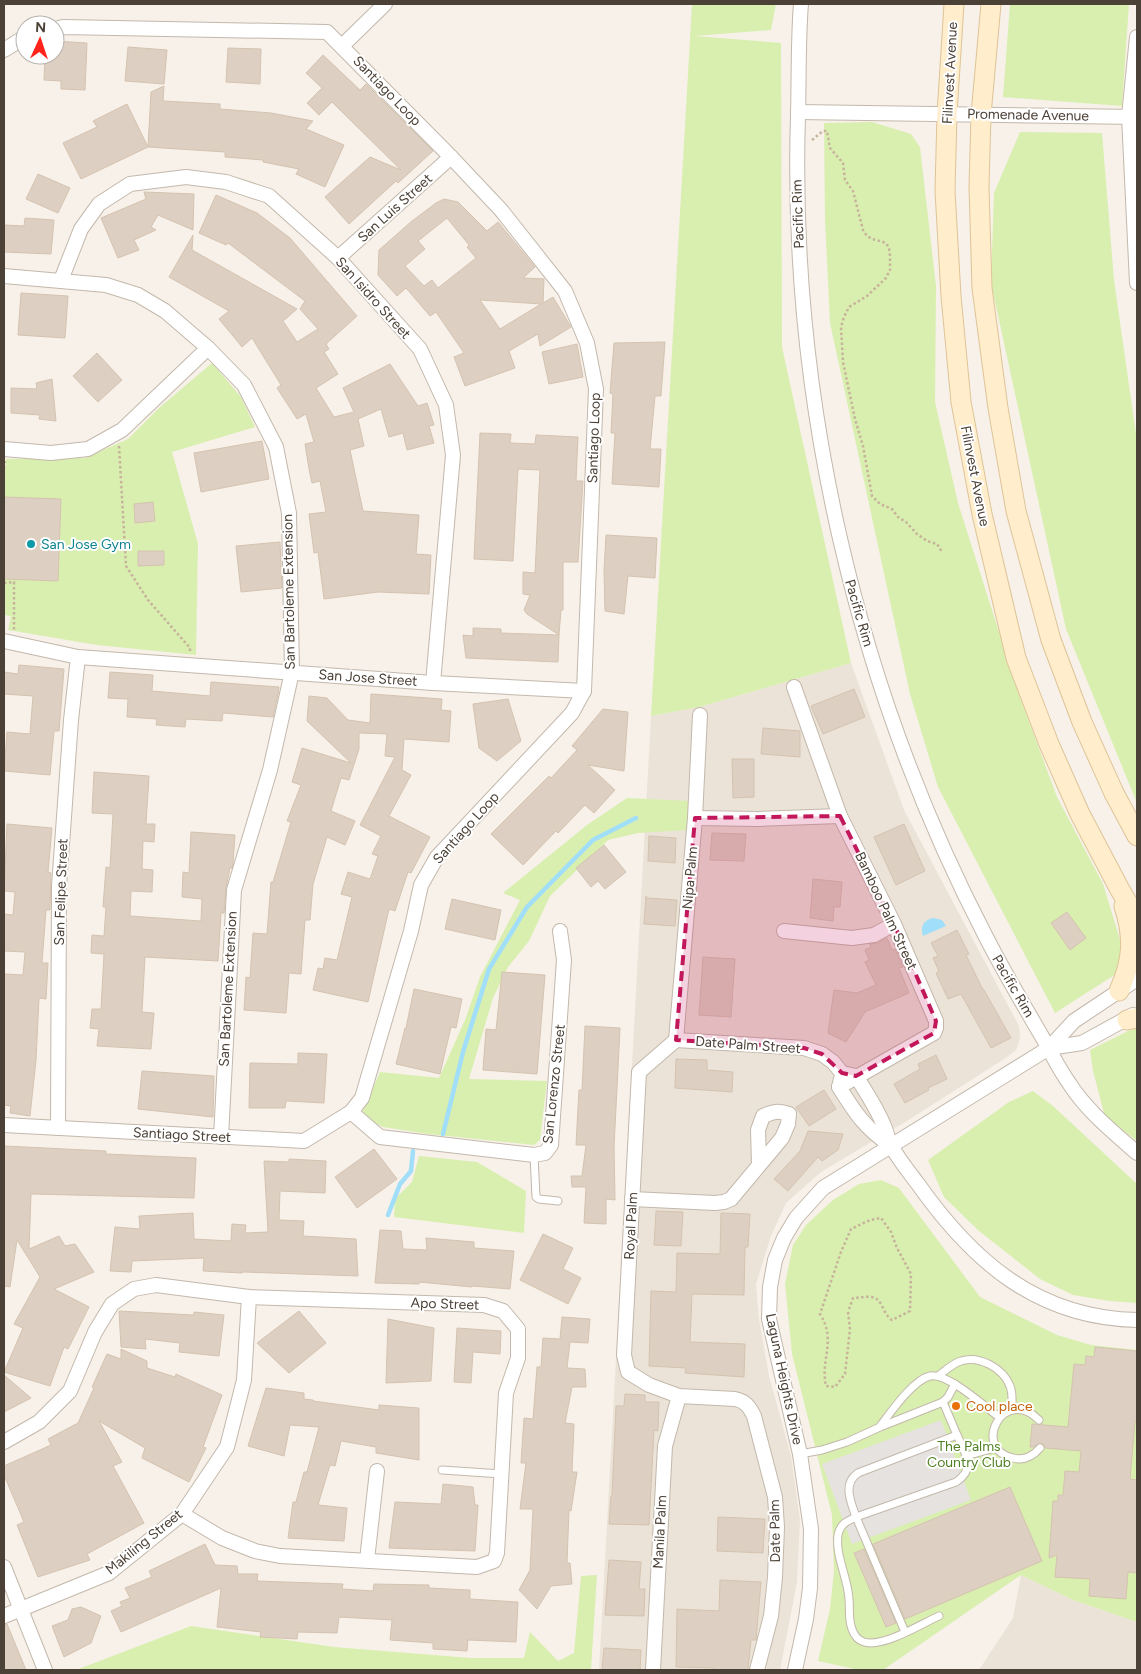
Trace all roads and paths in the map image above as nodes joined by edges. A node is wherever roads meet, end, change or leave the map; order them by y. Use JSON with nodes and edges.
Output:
{"nodes":[{"id":1,"x":386,"y":4,"type":"edge"},
{"id":2,"x":801,"y":4,"type":"edge"},
{"id":3,"x":954,"y":4,"type":"edge"},
{"id":4,"x":991,"y":4,"type":"edge"},
{"id":5,"x":65,"y":27,"type":"edge"},
{"id":6,"x":1137,"y":37,"type":"edge"},
{"id":7,"x":15,"y":43,"type":"edge"},
{"id":8,"x":342,"y":46,"type":"junction"},
{"id":9,"x":4,"y":50,"type":"edge"},
{"id":10,"x":798,"y":112,"type":"junction"},
{"id":11,"x":947,"y":114,"type":"junction"},
{"id":12,"x":981,"y":114,"type":"junction"},
{"id":13,"x":1133,"y":117,"type":"edge"},
{"id":14,"x":796,"y":140,"type":"junction"},
{"id":15,"x":451,"y":157,"type":"junction"},
{"id":16,"x":338,"y":258,"type":"junction"},
{"id":17,"x":4,"y":276,"type":"edge"},
{"id":18,"x":61,"y":280,"type":"junction"},
{"id":19,"x":1137,"y":283,"type":"edge"},
{"id":20,"x":208,"y":348,"type":"junction"},
{"id":21,"x":118,"y":432,"type":"junction"},
{"id":22,"x":4,"y":449,"type":"edge"},
{"id":23,"x":942,"y":552,"type":"dead end"},
{"id":24,"x":4,"y":583,"type":"edge"},
{"id":25,"x":9,"y":642,"type":"edge"},
{"id":26,"x":78,"y":657,"type":"junction"},
{"id":27,"x":190,"y":666,"type":"junction"},
{"id":28,"x":292,"y":672,"type":"junction"},
{"id":29,"x":432,"y":682,"type":"junction"},
{"id":30,"x":794,"y":687,"type":"dead end"},
{"id":31,"x":584,"y":691,"type":"junction"},
{"id":32,"x":700,"y":715,"type":"dead end"},
{"id":33,"x":840,"y":816,"type":"junction"},
{"id":34,"x":695,"y":818,"type":"junction"},
{"id":35,"x":1137,"y":836,"type":"edge"},
{"id":36,"x":1119,"y":888,"type":"junction"},
{"id":37,"x":1137,"y":919,"type":"edge"},
{"id":38,"x":894,"y":924,"type":"junction"},
{"id":39,"x":560,"y":931,"type":"dead end"},
{"id":40,"x":784,"y":931,"type":"dead end"},
{"id":41,"x":1137,"y":979,"type":"edge"},
{"id":42,"x":1119,"y":991,"type":"junction"},
{"id":43,"x":1134,"y":1017,"type":"edge"},
{"id":44,"x":676,"y":1040,"type":"junction"},
{"id":45,"x":1049,"y":1048,"type":"junction"},
{"id":46,"x":856,"y":1076,"type":"junction"},
{"id":47,"x":841,"y":1080,"type":"junction"},
{"id":48,"x":352,"y":1112,"type":"junction"},
{"id":49,"x":4,"y":1125,"type":"edge"},
{"id":50,"x":58,"y":1128,"type":"junction"},
{"id":51,"x":221,"y":1137,"type":"junction"},
{"id":52,"x":891,"y":1146,"type":"junction"},
{"id":53,"x":1137,"y":1153,"type":"edge"},
{"id":54,"x":534,"y":1155,"type":"junction"},
{"id":55,"x":759,"y":1164,"type":"dead end"},
{"id":56,"x":632,"y":1198,"type":"junction"},
{"id":57,"x":558,"y":1200,"type":"dead end"},
{"id":58,"x":249,"y":1297,"type":"junction"},
{"id":59,"x":848,"y":1311,"type":"joint"},
{"id":60,"x":1137,"y":1320,"type":"edge"},
{"id":61,"x":938,"y":1376,"type":"junction"},
{"id":62,"x":955,"y":1384,"type":"junction"},
{"id":63,"x":679,"y":1396,"type":"junction"},
{"id":64,"x":942,"y":1402,"type":"junction"},
{"id":65,"x":1012,"y":1410,"type":"junction"},
{"id":66,"x":999,"y":1417,"type":"junction"},
{"id":67,"x":1040,"y":1420,"type":"dead end"},
{"id":68,"x":880,"y":1426,"type":"junction"},
{"id":69,"x":957,"y":1435,"type":"junction"},
{"id":70,"x":4,"y":1442,"type":"edge"},
{"id":71,"x":995,"y":1448,"type":"junction"},
{"id":72,"x":1040,"y":1448,"type":"dead end"},
{"id":73,"x":800,"y":1454,"type":"junction"},
{"id":74,"x":966,"y":1456,"type":"junction"},
{"id":75,"x":442,"y":1470,"type":"dead end"},
{"id":76,"x":377,"y":1471,"type":"dead end"},
{"id":77,"x":502,"y":1474,"type":"junction"},
{"id":78,"x":182,"y":1514,"type":"junction"},
{"id":79,"x":856,"y":1517,"type":"junction"},
{"id":80,"x":367,"y":1560,"type":"junction"},
{"id":81,"x":4,"y":1567,"type":"edge"},
{"id":82,"x":21,"y":1608,"type":"junction"},
{"id":83,"x":4,"y":1616,"type":"edge"},
{"id":84,"x":939,"y":1616,"type":"dead end"},
{"id":85,"x":905,"y":1632,"type":"junction"},
{"id":86,"x":46,"y":1670,"type":"edge"},
{"id":87,"x":653,"y":1670,"type":"edge"},
{"id":88,"x":757,"y":1670,"type":"edge"},
{"id":89,"x":795,"y":1670,"type":"edge"}],
"edges":[{"from":1,"to":8,"type":"street"},
{"from":2,"to":10,"type":"street","name":"Pacific Rim"},
{"from":3,"to":11,"type":"main road","name":"Filinvest Avenue"},
{"from":4,"to":12,"type":"main road"},
{"from":5,"to":8,"type":"street","name":"Santiago Loop"},
{"from":6,"to":13,"type":"street"},
{"from":7,"to":9,"type":"street"},
{"from":8,"to":15,"type":"street","name":"Santiago Loop"},
{"from":10,"to":11,"type":"street","name":"Promenade Avenue"},
{"from":10,"to":14,"type":"street","name":"Pacific Rim"},
{"from":11,"to":12,"type":"street","name":"Promenade Avenue"},
{"from":11,"to":36,"type":"main road","name":"Filinvest Avenue"},
{"from":12,"to":13,"type":"street","name":"Promenade Avenue"},
{"from":12,"to":35,"type":"main road"},
{"from":13,"to":19,"type":"street"},
{"from":14,"to":23,"type":"path"},
{"from":14,"to":45,"type":"street","name":"Pacific Rim"},
{"from":15,"to":16,"type":"street","name":"San Luis Street"},
{"from":15,"to":31,"type":"street","name":"Santiago Loop"},
{"from":16,"to":18,"type":"street","name":"San Isidro Street"},
{"from":16,"to":29,"type":"street","name":"San Isidro Street"},
{"from":17,"to":18,"type":"street","name":"San Bartoleme Extension"},
{"from":18,"to":20,"type":"street","name":"San Bartoleme Extension"},
{"from":20,"to":21,"type":"street"},
{"from":20,"to":28,"type":"street","name":"San Bartoleme Extension"},
{"from":21,"to":22,"type":"street"},
{"from":21,"to":27,"type":"path"},
{"from":24,"to":25,"type":"path"},
{"from":25,"to":26,"type":"street","name":"San Jose Street"},
{"from":26,"to":27,"type":"street","name":"San Jose Street"},
{"from":26,"to":50,"type":"street","name":"San Felipe Street"},
{"from":27,"to":28,"type":"street","name":"San Jose Street"},
{"from":28,"to":29,"type":"street","name":"San Jose Street"},
{"from":28,"to":51,"type":"street","name":"San Bartoleme Extension"},
{"from":29,"to":31,"type":"street","name":"San Jose Street"},
{"from":30,"to":33,"type":"street","name":"Bamboo Palm Street"},
{"from":31,"to":48,"type":"street","name":"Santiago Loop"},
{"from":32,"to":34,"type":"street","name":"Nipa Palm"},
{"from":33,"to":34,"type":"street"},
{"from":33,"to":38,"type":"street","name":"Bamboo Palm Street"},
{"from":34,"to":44,"type":"street","name":"Nipa Palm"},
{"from":36,"to":37,"type":"main road","name":"Filinvest Avenue"},
{"from":36,"to":42,"type":"main road"},
{"from":38,"to":40,"type":"street"},
{"from":38,"to":46,"type":"street","name":"Bamboo Palm Street"},
{"from":39,"to":54,"type":"street","name":"San Lorenzo Street"},
{"from":41,"to":42,"type":"street","name":"Laguna Heights Drive"},
{"from":42,"to":45,"type":"street","name":"Laguna Heights Drive"},
{"from":43,"to":45,"type":"street","name":"Laguna Heights Drive"},
{"from":44,"to":47,"type":"street","name":"Date Palm Street"},
{"from":44,"to":56,"type":"street","name":"Royal Palm"},
{"from":45,"to":52,"type":"street","name":"Laguna Heights Drive"},
{"from":45,"to":53,"type":"street","name":"Pacific Rim"},
{"from":46,"to":47,"type":"street"},
{"from":46,"to":52,"type":"street"},
{"from":47,"to":52,"type":"street","name":"Date Palm Street"},
{"from":48,"to":51,"type":"street","name":"Santiago Street"},
{"from":48,"to":54,"type":"street","name":"San Lorenzo Street"},
{"from":49,"to":50,"type":"street","name":"Santiago Street"},
{"from":50,"to":51,"type":"street","name":"Santiago Street"},
{"from":52,"to":60,"type":"street"},
{"from":52,"to":73,"type":"street","name":"Laguna Heights Drive"},
{"from":54,"to":57,"type":"lane"},
{"from":55,"to":56,"type":"street"},
{"from":56,"to":63,"type":"street","name":"Royal Palm"},
{"from":58,"to":70,"type":"street","name":"Apo Street"},
{"from":58,"to":77,"type":"street","name":"Apo Street"},
{"from":58,"to":78,"type":"street","name":"Makiling Street"},
{"from":59,"to":59,"type":"path"},
{"from":61,"to":62,"type":"lane"},
{"from":61,"to":65,"type":"lane"},
{"from":61,"to":68,"type":"lane"},
{"from":62,"to":64,"type":"lane"},
{"from":62,"to":66,"type":"lane"},
{"from":63,"to":87,"type":"street","name":"Manila Palm"},
{"from":63,"to":88,"type":"street","name":"Date Palm"},
{"from":64,"to":68,"type":"lane"},
{"from":64,"to":69,"type":"lane"},
{"from":65,"to":66,"type":"lane"},
{"from":65,"to":67,"type":"lane"},
{"from":66,"to":71,"type":"lane"},
{"from":68,"to":73,"type":"lane"},
{"from":69,"to":74,"type":"lane"},
{"from":69,"to":79,"type":"lane"},
{"from":71,"to":72,"type":"lane"},
{"from":71,"to":74,"type":"lane"},
{"from":73,"to":89,"type":"street","name":"Laguna Heights Drive"},
{"from":74,"to":79,"type":"lane"},
{"from":75,"to":77,"type":"lane"},
{"from":76,"to":80,"type":"street"},
{"from":77,"to":80,"type":"street","name":"Apo Street"},
{"from":78,"to":80,"type":"street","name":"Apo Street"},
{"from":78,"to":82,"type":"street","name":"Makiling Street"},
{"from":79,"to":85,"type":"lane"},
{"from":79,"to":85,"type":"lane"},
{"from":81,"to":82,"type":"street"},
{"from":82,"to":83,"type":"street","name":"Makiling Street"},
{"from":82,"to":86,"type":"street"},
{"from":84,"to":85,"type":"lane"}]}
